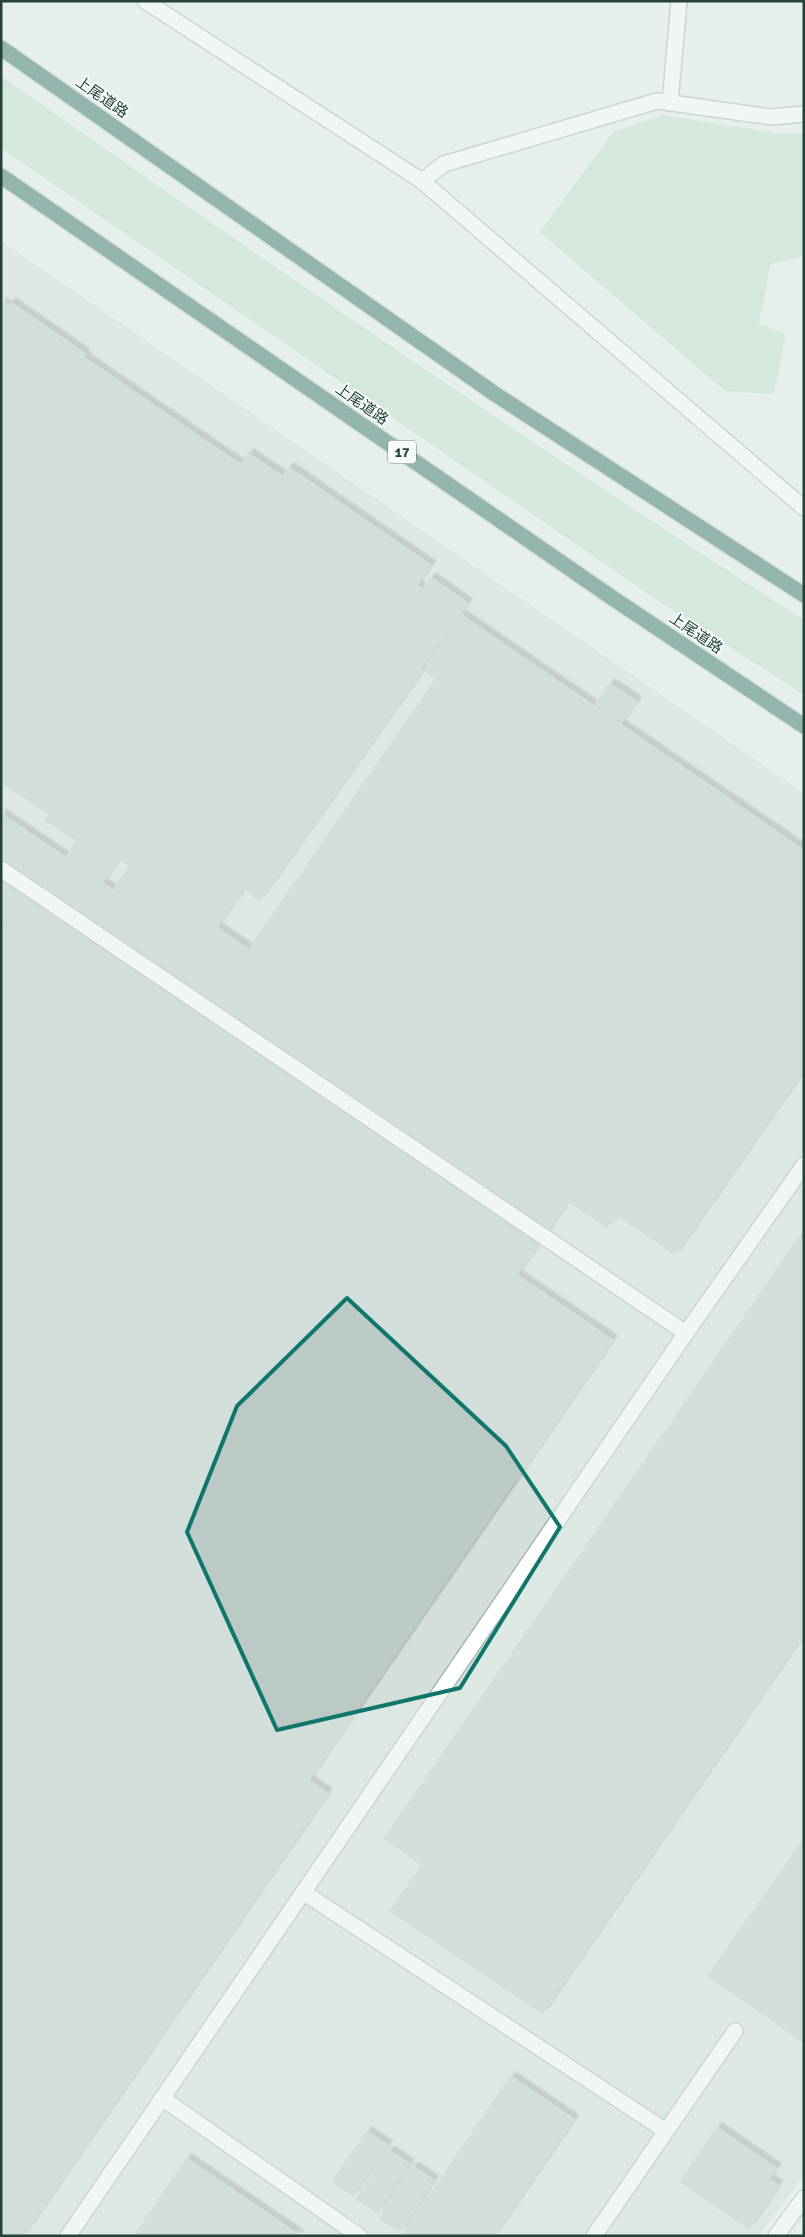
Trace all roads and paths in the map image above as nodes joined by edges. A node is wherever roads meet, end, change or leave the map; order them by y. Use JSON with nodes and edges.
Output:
{"nodes":[{"id":1,"x":145,"y":1,"type":"edge"},
{"id":2,"x":678,"y":1,"type":"edge"},
{"id":3,"x":1,"y":48,"type":"edge"},
{"id":4,"x":670,"y":103,"type":"junction"},
{"id":5,"x":804,"y":114,"type":"edge"},
{"id":6,"x":1,"y":176,"type":"edge"},
{"id":7,"x":422,"y":181,"type":"junction"},
{"id":8,"x":804,"y":508,"type":"edge"},
{"id":9,"x":804,"y":595,"type":"edge"},
{"id":10,"x":804,"y":726,"type":"edge"},
{"id":11,"x":1,"y":869,"type":"edge"},
{"id":12,"x":804,"y":1165,"type":"edge"},
{"id":13,"x":686,"y":1333,"type":"junction"},
{"id":14,"x":303,"y":1892,"type":"junction"},
{"id":15,"x":735,"y":2031,"type":"dead end"},
{"id":16,"x":162,"y":2098,"type":"junction"},
{"id":17,"x":666,"y":2131,"type":"junction"},
{"id":18,"x":804,"y":2198,"type":"edge"},
{"id":19,"x":68,"y":2236,"type":"edge"},
{"id":20,"x":359,"y":2236,"type":"edge"},
{"id":21,"x":594,"y":2236,"type":"edge"},
{"id":22,"x":776,"y":2236,"type":"edge"}],
"edges":[{"from":1,"to":7,"type":"street"},
{"from":2,"to":4,"type":"street"},
{"from":3,"to":9,"type":"highway","name":"上尾道路"},
{"from":4,"to":5,"type":"street"},
{"from":4,"to":7,"type":"street"},
{"from":6,"to":10,"type":"highway","name":"上尾道路","number":"17"},
{"from":7,"to":8,"type":"street"},
{"from":11,"to":13,"type":"street"},
{"from":12,"to":13,"type":"street"},
{"from":13,"to":14,"type":"street"},
{"from":14,"to":16,"type":"street"},
{"from":14,"to":17,"type":"street"},
{"from":15,"to":17,"type":"street"},
{"from":16,"to":19,"type":"street"},
{"from":16,"to":20,"type":"street"},
{"from":17,"to":21,"type":"street"},
{"from":18,"to":22,"type":"street"}]}
